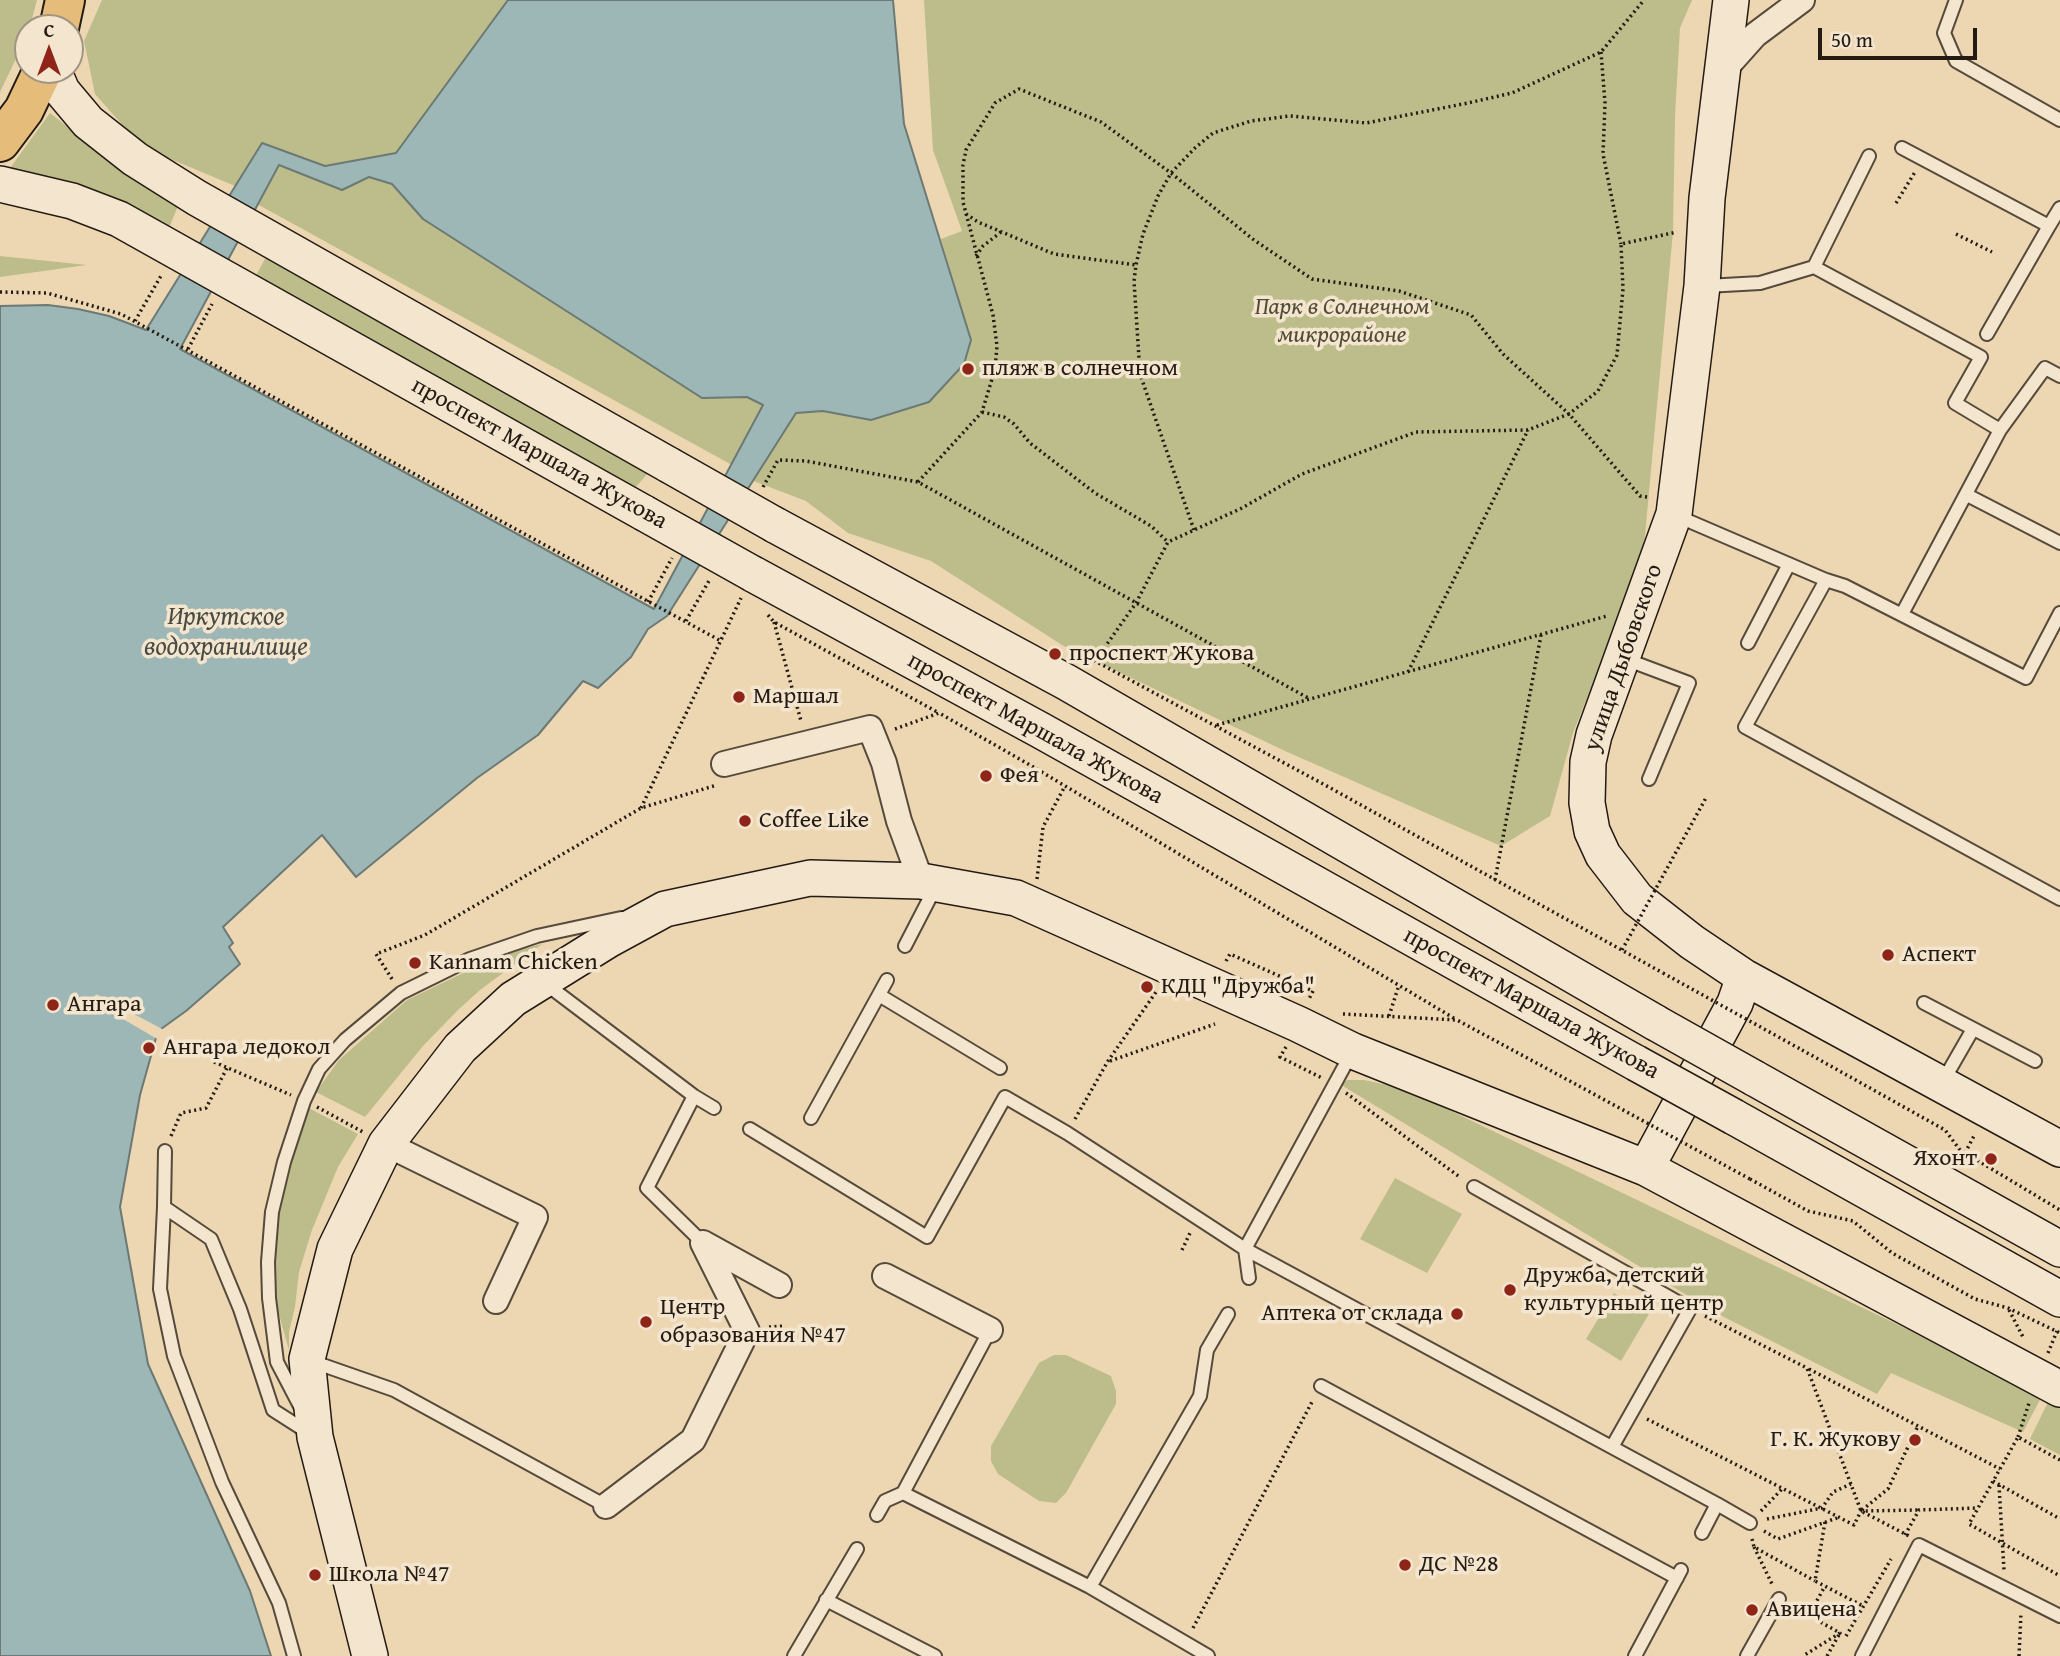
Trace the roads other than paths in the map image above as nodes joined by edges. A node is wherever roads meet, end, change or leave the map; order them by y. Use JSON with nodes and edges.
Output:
{"nodes":[{"id":1,"x":1731,"y":0,"type":"edge"},
{"id":2,"x":1802,"y":0,"type":"edge"},
{"id":3,"x":1956,"y":0,"type":"edge"},
{"id":4,"x":1722,"y":72,"type":"junction"},
{"id":5,"x":36,"y":84,"type":"edge"},
{"id":6,"x":59,"y":84,"type":"edge"},
{"id":7,"x":2060,"y":120,"type":"edge"},
{"id":8,"x":0,"y":142,"type":"edge"},
{"id":9,"x":1902,"y":148,"type":"dead end"},
{"id":10,"x":1869,"y":156,"type":"dead end"},
{"id":11,"x":0,"y":184,"type":"edge"},
{"id":12,"x":2060,"y":208,"type":"edge"},
{"id":13,"x":2049,"y":226,"type":"junction"},
{"id":14,"x":1814,"y":267,"type":"junction"},
{"id":15,"x":1702,"y":286,"type":"junction"},
{"id":16,"x":1987,"y":334,"type":"dead end"},
{"id":17,"x":2060,"y":376,"type":"edge"},
{"id":18,"x":2000,"y":430,"type":"junction"},
{"id":19,"x":1967,"y":495,"type":"junction"},
{"id":20,"x":1675,"y":507,"type":"junction"},
{"id":21,"x":2060,"y":543,"type":"edge"},
{"id":22,"x":1789,"y":564,"type":"junction"},
{"id":23,"x":1826,"y":580,"type":"junction"},
{"id":24,"x":2060,"y":613,"type":"edge"},
{"id":25,"x":1902,"y":614,"type":"junction"},
{"id":26,"x":1748,"y":643,"type":"dead end"},
{"id":27,"x":1622,"y":658,"type":"junction"},
{"id":28,"x":722,"y":774,"type":"road end"},
{"id":29,"x":1649,"y":779,"type":"dead end"},
{"id":30,"x":929,"y":882,"type":"junction"},
{"id":31,"x":2060,"y":900,"type":"edge"},
{"id":32,"x":665,"y":909,"type":"junction"},
{"id":33,"x":905,"y":946,"type":"dead end"},
{"id":34,"x":1744,"y":977,"type":"junction"},
{"id":35,"x":887,"y":980,"type":"dead end"},
{"id":36,"x":541,"y":981,"type":"junction"},
{"id":37,"x":879,"y":995,"type":"junction"},
{"id":38,"x":1924,"y":1003,"type":"dead end"},
{"id":39,"x":1973,"y":1028,"type":"junction"},
{"id":40,"x":1353,"y":1051,"type":"junction"},
{"id":41,"x":2035,"y":1061,"type":"dead end"},
{"id":42,"x":1000,"y":1068,"type":"dead end"},
{"id":43,"x":1942,"y":1083,"type":"junction"},
{"id":44,"x":694,"y":1096,"type":"junction"},
{"id":45,"x":714,"y":1108,"type":"dead end"},
{"id":46,"x":811,"y":1118,"type":"dead end"},
{"id":47,"x":750,"y":1129,"type":"dead end"},
{"id":48,"x":386,"y":1144,"type":"junction"},
{"id":49,"x":2060,"y":1149,"type":"edge"},
{"id":50,"x":165,"y":1151,"type":"road end"},
{"id":51,"x":1646,"y":1168,"type":"junction"},
{"id":52,"x":1474,"y":1187,"type":"dead end"},
{"id":53,"x":163,"y":1207,"type":"junction"},
{"id":54,"x":703,"y":1244,"type":"junction"},
{"id":55,"x":1245,"y":1249,"type":"junction"},
{"id":56,"x":2060,"y":1249,"type":"edge"},
{"id":57,"x":885,"y":1276,"type":"dead end"},
{"id":58,"x":1249,"y":1278,"type":"dead end"},
{"id":59,"x":779,"y":1285,"type":"dead end"},
{"id":60,"x":2060,"y":1299,"type":"edge"},
{"id":61,"x":496,"y":1301,"type":"dead end"},
{"id":62,"x":1228,"y":1314,"type":"dead end"},
{"id":63,"x":990,"y":1330,"type":"joint"},
{"id":64,"x":307,"y":1359,"type":"junction"},
{"id":65,"x":1321,"y":1386,"type":"road end"},
{"id":66,"x":2046,"y":1392,"type":"edge"},
{"id":67,"x":315,"y":1437,"type":"junction"},
{"id":68,"x":1612,"y":1447,"type":"junction"},
{"id":69,"x":903,"y":1493,"type":"junction"},
{"id":70,"x":1717,"y":1504,"type":"junction"},
{"id":71,"x":606,"y":1506,"type":"joint"},
{"id":72,"x":877,"y":1515,"type":"dead end"},
{"id":73,"x":1750,"y":1523,"type":"road end"},
{"id":74,"x":1702,"y":1533,"type":"dead end"},
{"id":75,"x":857,"y":1549,"type":"dead end"},
{"id":76,"x":1090,"y":1587,"type":"junction"},
{"id":77,"x":1779,"y":1599,"type":"road end"},
{"id":78,"x":826,"y":1600,"type":"junction"},
{"id":79,"x":2060,"y":1616,"type":"edge"},
{"id":80,"x":1864,"y":1652,"type":"edge"},
{"id":81,"x":294,"y":1656,"type":"edge"},
{"id":82,"x":370,"y":1656,"type":"edge"},
{"id":83,"x":794,"y":1656,"type":"edge"},
{"id":84,"x":934,"y":1656,"type":"edge"},
{"id":85,"x":1208,"y":1656,"type":"edge"},
{"id":86,"x":1635,"y":1656,"type":"edge"},
{"id":87,"x":1747,"y":1656,"type":"edge"}],
"edges":[{"from":1,"to":4,"type":"main road","name":"улица Дыбовского"},
{"from":2,"to":4,"type":"street"},
{"from":3,"to":7,"type":"lane"},
{"from":4,"to":15,"type":"main road","name":"улица Дыбовского"},
{"from":5,"to":8,"type":"main road"},
{"from":6,"to":56,"type":"main road","name":"проспект Маршала Жукова","bridge":true},
{"from":9,"to":13,"type":"lane"},
{"from":10,"to":14,"type":"lane"},
{"from":11,"to":60,"type":"main road","name":"проспект Маршала Жукова","bridge":true},
{"from":12,"to":13,"type":"lane"},
{"from":13,"to":16,"type":"lane"},
{"from":14,"to":15,"type":"lane"},
{"from":14,"to":18,"type":"lane"},
{"from":15,"to":20,"type":"main road","name":"улица Дыбовского"},
{"from":17,"to":18,"type":"lane"},
{"from":18,"to":19,"type":"lane"},
{"from":19,"to":21,"type":"lane"},
{"from":19,"to":25,"type":"lane"},
{"from":20,"to":22,"type":"lane"},
{"from":20,"to":27,"type":"main road","name":"улица Дыбовского"},
{"from":22,"to":23,"type":"lane"},
{"from":22,"to":26,"type":"lane"},
{"from":23,"to":25,"type":"lane"},
{"from":23,"to":31,"type":"lane"},
{"from":24,"to":25,"type":"lane"},
{"from":27,"to":29,"type":"lane"},
{"from":27,"to":34,"type":"main road","name":"улица Дыбовского"},
{"from":28,"to":30,"type":"street"},
{"from":30,"to":32,"type":"main road"},
{"from":30,"to":33,"type":"lane"},
{"from":30,"to":40,"type":"main road"},
{"from":32,"to":36,"type":"main road"},
{"from":32,"to":67,"type":"lane"},
{"from":34,"to":43,"type":"main road","name":"улица Дыбовского"},
{"from":34,"to":51,"type":"main road"},
{"from":35,"to":37,"type":"lane"},
{"from":36,"to":44,"type":"lane"},
{"from":36,"to":48,"type":"main road"},
{"from":37,"to":42,"type":"lane"},
{"from":37,"to":46,"type":"lane"},
{"from":38,"to":39,"type":"lane"},
{"from":39,"to":41,"type":"lane"},
{"from":39,"to":43,"type":"lane"},
{"from":40,"to":51,"type":"main road"},
{"from":40,"to":55,"type":"lane"},
{"from":43,"to":49,"type":"main road","name":"улица Дыбовского"},
{"from":44,"to":45,"type":"lane"},
{"from":44,"to":54,"type":"lane"},
{"from":47,"to":55,"type":"lane"},
{"from":48,"to":61,"type":"street"},
{"from":48,"to":64,"type":"main road"},
{"from":50,"to":53,"type":"lane"},
{"from":51,"to":66,"type":"main road"},
{"from":52,"to":68,"type":"lane"},
{"from":53,"to":67,"type":"lane"},
{"from":53,"to":81,"type":"lane"},
{"from":54,"to":59,"type":"street"},
{"from":54,"to":71,"type":"street"},
{"from":55,"to":58,"type":"lane"},
{"from":55,"to":68,"type":"lane"},
{"from":57,"to":63,"type":"street"},
{"from":62,"to":76,"type":"lane"},
{"from":63,"to":69,"type":"lane"},
{"from":64,"to":67,"type":"main road"},
{"from":64,"to":71,"type":"lane"},
{"from":65,"to":86,"type":"lane"},
{"from":67,"to":82,"type":"main road"},
{"from":68,"to":70,"type":"lane"},
{"from":69,"to":72,"type":"lane"},
{"from":69,"to":76,"type":"lane"},
{"from":70,"to":73,"type":"lane"},
{"from":70,"to":74,"type":"lane"},
{"from":75,"to":78,"type":"lane"},
{"from":76,"to":85,"type":"lane"},
{"from":77,"to":87,"type":"lane"},
{"from":78,"to":83,"type":"lane"},
{"from":78,"to":84,"type":"lane"},
{"from":79,"to":80,"type":"lane"}]}
